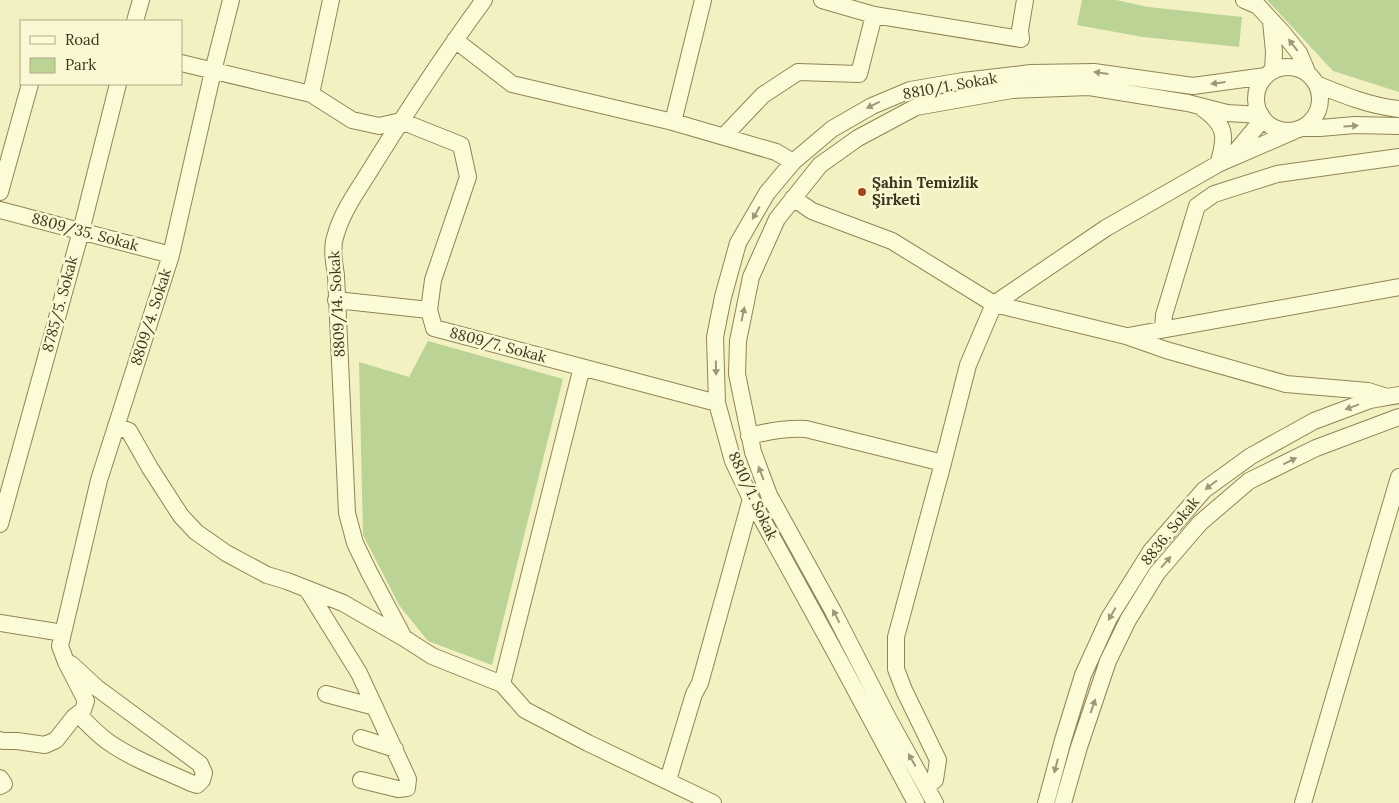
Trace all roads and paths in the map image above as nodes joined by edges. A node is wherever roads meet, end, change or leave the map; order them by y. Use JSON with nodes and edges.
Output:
{"nodes":[{"id":1,"x":141,"y":0,"type":"edge"},
{"id":2,"x":231,"y":0,"type":"edge"},
{"id":3,"x":331,"y":0,"type":"edge"},
{"id":4,"x":484,"y":0,"type":"edge"},
{"id":5,"x":703,"y":0,"type":"edge"},
{"id":6,"x":822,"y":0,"type":"edge"},
{"id":7,"x":1025,"y":0,"type":"edge"},
{"id":8,"x":1244,"y":0,"type":"edge"},
{"id":9,"x":874,"y":15,"type":"junction"},
{"id":10,"x":135,"y":20,"type":"edge"},
{"id":11,"x":1271,"y":21,"type":"junction"},
{"id":12,"x":455,"y":40,"type":"junction"},
{"id":13,"x":182,"y":63,"type":"edge"},
{"id":14,"x":213,"y":70,"type":"junction"},
{"id":15,"x":1270,"y":74,"type":"junction"},
{"id":16,"x":1312,"y":79,"type":"junction"},
{"id":17,"x":30,"y":85,"type":"edge"},
{"id":18,"x":118,"y":85,"type":"edge"},
{"id":19,"x":311,"y":94,"type":"junction"},
{"id":20,"x":1198,"y":105,"type":"junction"},
{"id":21,"x":1399,"y":109,"type":"edge"},
{"id":22,"x":1262,"y":117,"type":"junction"},
{"id":23,"x":401,"y":121,"type":"junction"},
{"id":24,"x":673,"y":122,"type":"junction"},
{"id":25,"x":1399,"y":126,"type":"edge"},
{"id":26,"x":1298,"y":129,"type":"junction"},
{"id":27,"x":724,"y":136,"type":"junction"},
{"id":28,"x":1399,"y":157,"type":"edge"},
{"id":29,"x":1225,"y":160,"type":"junction"},
{"id":30,"x":793,"y":162,"type":"junction"},
{"id":31,"x":0,"y":192,"type":"edge"},
{"id":32,"x":793,"y":198,"type":"junction"},
{"id":33,"x":0,"y":210,"type":"edge"},
{"id":34,"x":81,"y":230,"type":"junction"},
{"id":35,"x":171,"y":255,"type":"junction"},
{"id":36,"x":1399,"y":288,"type":"edge"},
{"id":37,"x":336,"y":300,"type":"junction"},
{"id":38,"x":994,"y":304,"type":"junction"},
{"id":39,"x":429,"y":310,"type":"junction"},
{"id":40,"x":1163,"y":330,"type":"junction"},
{"id":41,"x":1126,"y":336,"type":"junction"},
{"id":42,"x":582,"y":367,"type":"junction"},
{"id":43,"x":1393,"y":396,"type":"edge"},
{"id":44,"x":717,"y":403,"type":"junction"},
{"id":45,"x":1399,"y":417,"type":"edge"},
{"id":46,"x":116,"y":426,"type":"junction"},
{"id":47,"x":749,"y":436,"type":"junction"},
{"id":48,"x":943,"y":464,"type":"junction"},
{"id":49,"x":1399,"y":477,"type":"edge"},
{"id":50,"x":751,"y":499,"type":"junction"},
{"id":51,"x":0,"y":524,"type":"edge"},
{"id":52,"x":307,"y":589,"type":"junction"},
{"id":53,"x":0,"y":623,"type":"edge"},
{"id":54,"x":63,"y":633,"type":"junction"},
{"id":55,"x":404,"y":638,"type":"junction"},
{"id":56,"x":64,"y":657,"type":"junction"},
{"id":57,"x":502,"y":684,"type":"junction"},
{"id":58,"x":326,"y":694,"type":"dead end"},
{"id":59,"x":375,"y":707,"type":"junction"},
{"id":60,"x":78,"y":714,"type":"junction"},
{"id":61,"x":361,"y":738,"type":"dead end"},
{"id":62,"x":0,"y":740,"type":"edge"},
{"id":63,"x":395,"y":750,"type":"junction"},
{"id":64,"x":0,"y":778,"type":"edge"},
{"id":65,"x":361,"y":780,"type":"dead end"},
{"id":66,"x":668,"y":780,"type":"junction"},
{"id":67,"x":0,"y":786,"type":"edge"},
{"id":68,"x":926,"y":786,"type":"junction"},
{"id":69,"x":713,"y":803,"type":"edge"},
{"id":70,"x":916,"y":803,"type":"edge"},
{"id":71,"x":935,"y":803,"type":"edge"},
{"id":72,"x":1046,"y":803,"type":"edge"},
{"id":73,"x":1063,"y":803,"type":"edge"},
{"id":74,"x":1303,"y":803,"type":"edge"}],
"edges":[{"from":1,"to":10,"type":"street"},
{"from":2,"to":14,"type":"street","name":"8809/4. Sokak"},
{"from":3,"to":19,"type":"street"},
{"from":4,"to":12,"type":"street","name":"8809/14. Sokak"},
{"from":5,"to":24,"type":"street"},
{"from":6,"to":9,"type":"street"},
{"from":7,"to":9,"type":"street"},
{"from":8,"to":11,"type":"street"},
{"from":9,"to":27,"type":"street"},
{"from":11,"to":15,"type":"street"},
{"from":16,"to":11,"type":"street","one_way":true},
{"from":12,"to":23,"type":"street","name":"8809/14. Sokak"},
{"from":12,"to":24,"type":"street"},
{"from":13,"to":14,"type":"street"},
{"from":14,"to":19,"type":"street"},
{"from":14,"to":35,"type":"street","name":"8809/4. Sokak"},
{"from":15,"to":16,"type":"street"},
{"from":15,"to":22,"type":"street"},
{"from":15,"to":30,"type":"street","name":"8810/1. Sokak","one_way":true},
{"from":16,"to":21,"type":"street"},
{"from":16,"to":26,"type":"street"},
{"from":17,"to":31,"type":"street"},
{"from":18,"to":34,"type":"street","name":"8785/5. Sokak"},
{"from":19,"to":23,"type":"street"},
{"from":20,"to":22,"type":"street","name":"8810/1. Sokak"},
{"from":20,"to":29,"type":"street"},
{"from":20,"to":32,"type":"street","name":"8810/1. Sokak"},
{"from":22,"to":26,"type":"street"},
{"from":22,"to":29,"type":"street"},
{"from":23,"to":37,"type":"street","name":"8809/14. Sokak"},
{"from":23,"to":39,"type":"street"},
{"from":24,"to":27,"type":"street"},
{"from":26,"to":25,"type":"street","one_way":true},
{"from":26,"to":29,"type":"street"},
{"from":27,"to":30,"type":"street"},
{"from":28,"to":40,"type":"street"},
{"from":29,"to":38,"type":"street"},
{"from":30,"to":44,"type":"street","name":"8810/1. Sokak","one_way":true},
{"from":32,"to":38,"type":"street"},
{"from":47,"to":32,"type":"street","name":"8810/1. Sokak","one_way":true},
{"from":33,"to":34,"type":"street","name":"8809/35. Sokak"},
{"from":34,"to":35,"type":"street","name":"8809/35. Sokak"},
{"from":34,"to":51,"type":"street","name":"8785/5. Sokak"},
{"from":35,"to":46,"type":"street","name":"8809/4. Sokak"},
{"from":36,"to":40,"type":"street"},
{"from":37,"to":39,"type":"street"},
{"from":37,"to":55,"type":"street","name":"8809/14. Sokak"},
{"from":38,"to":41,"type":"street"},
{"from":38,"to":48,"type":"street"},
{"from":39,"to":42,"type":"street","name":"8809/7. Sokak"},
{"from":40,"to":41,"type":"street"},
{"from":41,"to":43,"type":"street"},
{"from":42,"to":44,"type":"street","name":"8809/7. Sokak"},
{"from":42,"to":57,"type":"street"},
{"from":43,"to":72,"type":"street","name":"8836. Sokak","one_way":true},
{"from":44,"to":50,"type":"street","name":"8810/1. Sokak"},
{"from":73,"to":45,"type":"street","one_way":true},
{"from":46,"to":52,"type":"street"},
{"from":46,"to":54,"type":"street","name":"8809/4. Sokak"},
{"from":47,"to":48,"type":"street"},
{"from":68,"to":47,"type":"street","name":"8810/1. Sokak","one_way":true},
{"from":48,"to":68,"type":"street"},
{"from":49,"to":74,"type":"street"},
{"from":50,"to":66,"type":"street"},
{"from":50,"to":70,"type":"street","name":"8810/1. Sokak"},
{"from":52,"to":55,"type":"street"},
{"from":52,"to":59,"type":"street"},
{"from":53,"to":54,"type":"street"},
{"from":54,"to":56,"type":"street","name":"8809/4. Sokak"},
{"from":55,"to":57,"type":"street"},
{"from":56,"to":60,"type":"street"},
{"from":56,"to":60,"type":"street"},
{"from":57,"to":66,"type":"street"},
{"from":58,"to":59,"type":"street"},
{"from":59,"to":63,"type":"street"},
{"from":60,"to":62,"type":"street"},
{"from":61,"to":63,"type":"street"},
{"from":63,"to":65,"type":"street"},
{"from":64,"to":67,"type":"street"},
{"from":66,"to":69,"type":"street"},
{"from":68,"to":71,"type":"street","name":"8810/1. Sokak"}]}
